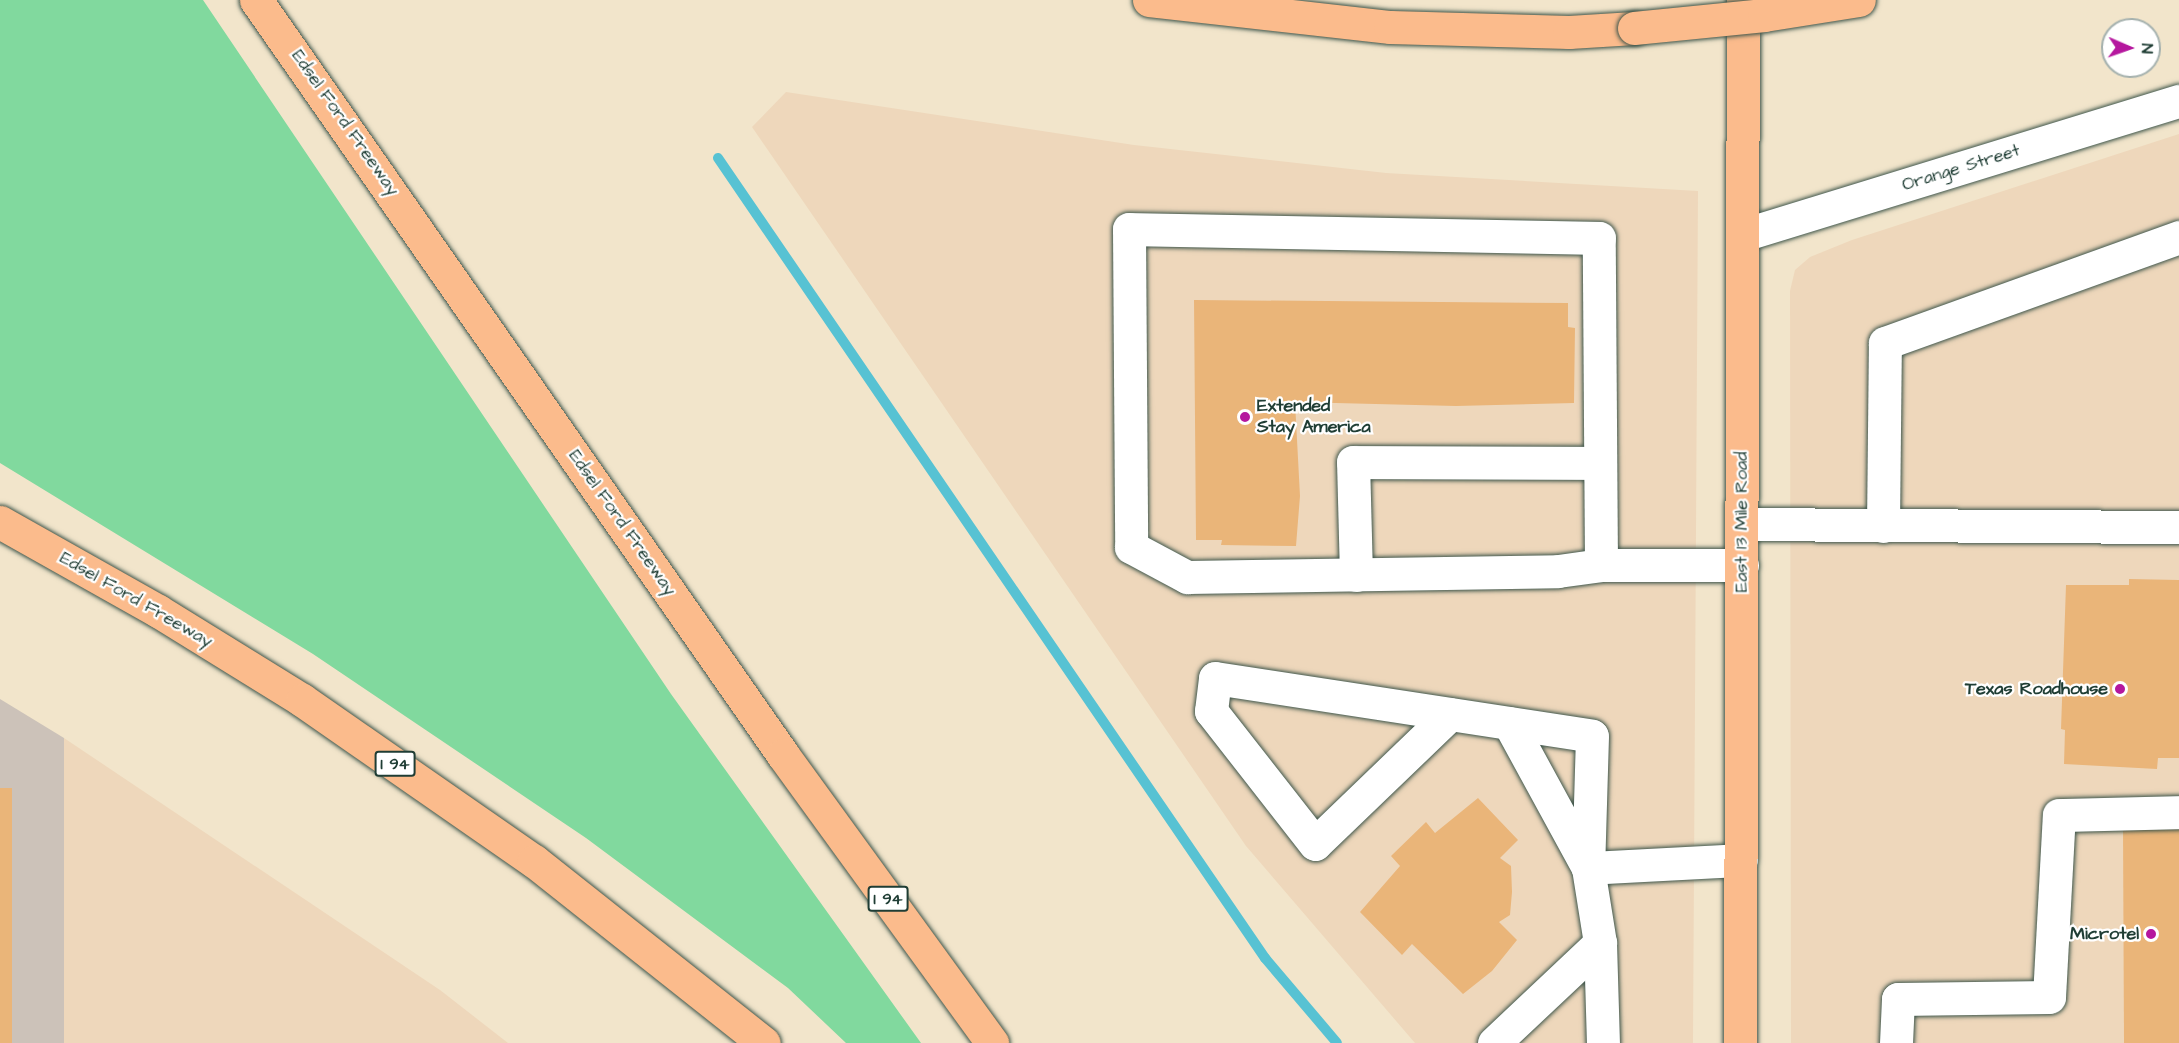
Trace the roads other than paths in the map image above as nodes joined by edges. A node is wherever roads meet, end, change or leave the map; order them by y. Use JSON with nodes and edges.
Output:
{"nodes":[{"id":1,"x":256,"y":0,"type":"edge"},
{"id":2,"x":1149,"y":0,"type":"edge"},
{"id":3,"x":1743,"y":0,"type":"edge"},
{"id":4,"x":1859,"y":0,"type":"edge"},
{"id":5,"x":2179,"y":101,"type":"edge"},
{"id":6,"x":1743,"y":235,"type":"junction"},
{"id":7,"x":2179,"y":237,"type":"edge"},
{"id":8,"x":1600,"y":463,"type":"junction"},
{"id":9,"x":0,"y":522,"type":"edge"},
{"id":10,"x":1742,"y":524,"type":"junction"},
{"id":11,"x":1883,"y":526,"type":"junction"},
{"id":12,"x":2179,"y":527,"type":"edge"},
{"id":13,"x":1601,"y":565,"type":"junction"},
{"id":14,"x":1742,"y":565,"type":"junction"},
{"id":15,"x":1356,"y":575,"type":"junction"},
{"id":16,"x":1450,"y":714,"type":"junction"},
{"id":17,"x":1509,"y":723,"type":"junction"},
{"id":18,"x":2179,"y":812,"type":"edge"},
{"id":19,"x":1741,"y":860,"type":"junction"},
{"id":20,"x":1588,"y":868,"type":"junction"},
{"id":21,"x":1600,"y":943,"type":"junction"},
{"id":22,"x":764,"y":1043,"type":"edge"},
{"id":23,"x":992,"y":1043,"type":"edge"},
{"id":24,"x":1494,"y":1043,"type":"edge"},
{"id":25,"x":1603,"y":1043,"type":"edge"},
{"id":26,"x":1740,"y":1043,"type":"edge"},
{"id":27,"x":1896,"y":1043,"type":"edge"}],
"edges":[{"from":1,"to":23,"type":"main road","name":"Edsel Ford Freeway","number":"I 94"},
{"from":2,"to":4,"type":"main road","bridge":true},
{"from":3,"to":6,"type":"main road","name":"East 13 Mile Road"},
{"from":5,"to":6,"type":"street","name":"Orange Street"},
{"from":6,"to":10,"type":"main road","name":"East 13 Mile Road"},
{"from":7,"to":11,"type":"street"},
{"from":8,"to":13,"type":"street"},
{"from":8,"to":15,"type":"street"},
{"from":8,"to":15,"type":"street"},
{"from":9,"to":22,"type":"main road","name":"Edsel Ford Freeway","number":"I 94"},
{"from":10,"to":11,"type":"street"},
{"from":10,"to":14,"type":"main road","name":"East 13 Mile Road"},
{"from":11,"to":12,"type":"street"},
{"from":13,"to":14,"type":"street"},
{"from":13,"to":15,"type":"street"},
{"from":14,"to":19,"type":"main road","name":"East 13 Mile Road"},
{"from":16,"to":16,"type":"street"},
{"from":16,"to":17,"type":"street"},
{"from":17,"to":20,"type":"street"},
{"from":17,"to":20,"type":"street"},
{"from":18,"to":27,"type":"street"},
{"from":19,"to":20,"type":"street"},
{"from":19,"to":26,"type":"main road","name":"East 13 Mile Road"},
{"from":20,"to":21,"type":"street"},
{"from":21,"to":24,"type":"street"},
{"from":21,"to":25,"type":"street"}]}
